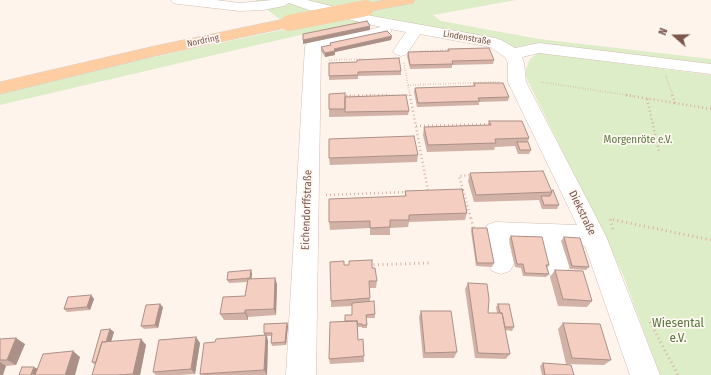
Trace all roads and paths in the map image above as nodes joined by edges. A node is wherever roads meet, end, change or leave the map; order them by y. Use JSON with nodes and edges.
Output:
{"nodes":[{"id":1,"x":178,"y":0,"type":"edge"},
{"id":2,"x":284,"y":0,"type":"edge"},
{"id":3,"x":292,"y":0,"type":"edge"},
{"id":4,"x":408,"y":0,"type":"edge"},
{"id":5,"x":415,"y":29,"type":"junction"},
{"id":6,"x":384,"y":31,"type":"edge"},
{"id":7,"x":453,"y":50,"type":"edge"},
{"id":8,"x":401,"y":51,"type":"junction"},
{"id":9,"x":313,"y":53,"type":"junction"},
{"id":10,"x":512,"y":54,"type":"junction"},
{"id":11,"x":369,"y":59,"type":"edge"},
{"id":12,"x":661,"y":62,"type":"junction"},
{"id":13,"x":711,"y":69,"type":"edge"},
{"id":14,"x":517,"y":82,"type":"junction"},
{"id":15,"x":541,"y":82,"type":"dead end"},
{"id":16,"x":408,"y":85,"type":"junction"},
{"id":17,"x":0,"y":88,"type":"edge"},
{"id":18,"x":410,"y":95,"type":"junction"},
{"id":19,"x":342,"y":96,"type":"edge"},
{"id":20,"x":647,"y":99,"type":"junction"},
{"id":21,"x":675,"y":103,"type":"junction"},
{"id":22,"x":711,"y":109,"type":"edge"},
{"id":23,"x":499,"y":124,"type":"edge"},
{"id":24,"x":416,"y":126,"type":"junction"},
{"id":25,"x":411,"y":139,"type":"edge"},
{"id":26,"x":419,"y":139,"type":"junction"},
{"id":27,"x":659,"y":150,"type":"dead end"},
{"id":28,"x":475,"y":175,"type":"edge"},
{"id":29,"x":456,"y":190,"type":"edge"},
{"id":30,"x":463,"y":190,"type":"junction"},
{"id":31,"x":428,"y":191,"type":"junction"},
{"id":32,"x":435,"y":191,"type":"edge"},
{"id":33,"x":413,"y":192,"type":"edge"},
{"id":34,"x":421,"y":192,"type":"edge"},
{"id":35,"x":308,"y":196,"type":"junction"},
{"id":36,"x":495,"y":232,"type":"junction"},
{"id":37,"x":549,"y":234,"type":"junction"},
{"id":38,"x":604,"y":235,"type":"junction"},
{"id":39,"x":711,"y":240,"type":"edge"},
{"id":40,"x":429,"y":263,"type":"dead end"},
{"id":41,"x":501,"y":263,"type":"dead end"},
{"id":42,"x":367,"y":266,"type":"edge"},
{"id":43,"x":557,"y":266,"type":"dead end"},
{"id":44,"x":648,"y":318,"type":"dead end"},
{"id":45,"x":301,"y":375,"type":"edge"},
{"id":46,"x":645,"y":375,"type":"edge"},
{"id":47,"x":678,"y":375,"type":"edge"}],
"edges":[{"from":1,"to":2,"type":"street"},
{"from":3,"to":5,"type":"street","name":"Lindenstraße"},
{"from":4,"to":17,"type":"main road","name":"Nordring","bridge":true},
{"from":5,"to":8,"type":"street"},
{"from":5,"to":10,"type":"street","name":"Lindenstraße"},
{"from":6,"to":9,"type":"street"},
{"from":7,"to":8,"type":"path"},
{"from":8,"to":16,"type":"path"},
{"from":9,"to":11,"type":"path"},
{"from":9,"to":35,"type":"street","name":"Eichendorffstraße"},
{"from":10,"to":12,"type":"street"},
{"from":10,"to":14,"type":"street","name":"Diekstraße"},
{"from":12,"to":13,"type":"street"},
{"from":12,"to":21,"type":"path"},
{"from":14,"to":16,"type":"path"},
{"from":14,"to":38,"type":"street","name":"Diekstraße"},
{"from":15,"to":20,"type":"path"},
{"from":16,"to":18,"type":"path"},
{"from":18,"to":19,"type":"path"},
{"from":18,"to":24,"type":"path"},
{"from":20,"to":21,"type":"path"},
{"from":20,"to":27,"type":"path"},
{"from":21,"to":22,"type":"path"},
{"from":23,"to":24,"type":"path"},
{"from":24,"to":26,"type":"path"},
{"from":25,"to":26,"type":"path"},
{"from":26,"to":31,"type":"path"},
{"from":28,"to":30,"type":"path"},
{"from":29,"to":30,"type":"path"},
{"from":30,"to":36,"type":"path"},
{"from":31,"to":32,"type":"path"},
{"from":31,"to":34,"type":"path"},
{"from":33,"to":35,"type":"path"},
{"from":35,"to":45,"type":"street","name":"Eichendorffstraße"},
{"from":36,"to":37,"type":"street"},
{"from":36,"to":41,"type":"street"},
{"from":37,"to":38,"type":"street"},
{"from":37,"to":43,"type":"street"},
{"from":38,"to":39,"type":"path"},
{"from":38,"to":46,"type":"street","name":"Diekstraße"},
{"from":40,"to":42,"type":"path"},
{"from":44,"to":47,"type":"path"}]}
